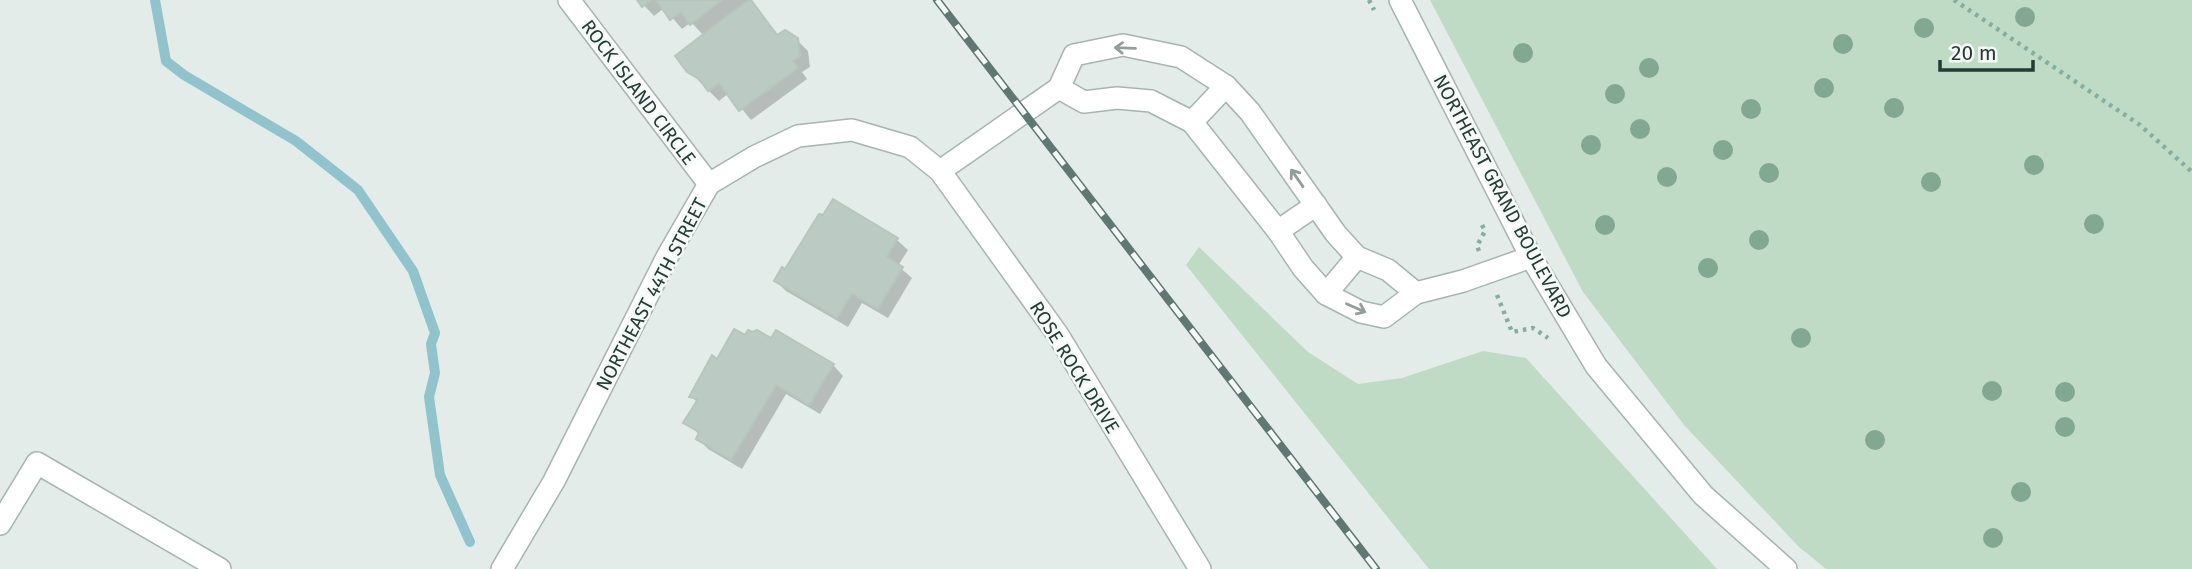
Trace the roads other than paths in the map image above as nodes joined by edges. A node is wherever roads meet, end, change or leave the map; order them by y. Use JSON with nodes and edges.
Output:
{"nodes":[{"id":1,"x":569,"y":0,"type":"edge"},
{"id":2,"x":1400,"y":0,"type":"edge"},
{"id":3,"x":1226,"y":86,"type":"junction"},
{"id":4,"x":1059,"y":88,"type":"junction"},
{"id":5,"x":1192,"y":122,"type":"junction"},
{"id":6,"x":940,"y":171,"type":"junction"},
{"id":7,"x":709,"y":184,"type":"junction"},
{"id":8,"x":1316,"y":205,"type":"junction"},
{"id":9,"x":1278,"y":231,"type":"junction"},
{"id":10,"x":1357,"y":257,"type":"junction"},
{"id":11,"x":1531,"y":257,"type":"junction"},
{"id":12,"x":1326,"y":293,"type":"junction"},
{"id":13,"x":1416,"y":293,"type":"junction"},
{"id":14,"x":0,"y":524,"type":"edge"},
{"id":15,"x":220,"y":569,"type":"edge"},
{"id":16,"x":502,"y":569,"type":"edge"},
{"id":17,"x":1200,"y":569,"type":"edge"},
{"id":18,"x":1786,"y":569,"type":"edge"}],
"edges":[{"from":1,"to":7,"type":"street","name":"ROCK ISLAND CIRCLE"},
{"from":2,"to":11,"type":"street","name":"NORTHEAST GRAND BOULEVARD"},
{"from":3,"to":4,"type":"street","one_way":true},
{"from":3,"to":5,"type":"street"},
{"from":8,"to":3,"type":"street","one_way":true},
{"from":4,"to":5,"type":"street"},
{"from":4,"to":6,"type":"street"},
{"from":5,"to":9,"type":"street"},
{"from":6,"to":7,"type":"street","name":"NORTHEAST 44TH STREET"},
{"from":6,"to":17,"type":"street","name":"ROSE ROCK DRIVE"},
{"from":7,"to":16,"type":"street","name":"NORTHEAST 44TH STREET"},
{"from":8,"to":9,"type":"street"},
{"from":8,"to":10,"type":"street"},
{"from":9,"to":12,"type":"street"},
{"from":10,"to":12,"type":"street"},
{"from":10,"to":13,"type":"street"},
{"from":11,"to":13,"type":"street"},
{"from":11,"to":18,"type":"street","name":"NORTHEAST GRAND BOULEVARD"},
{"from":12,"to":13,"type":"street","one_way":true},
{"from":14,"to":15,"type":"street"}]}
